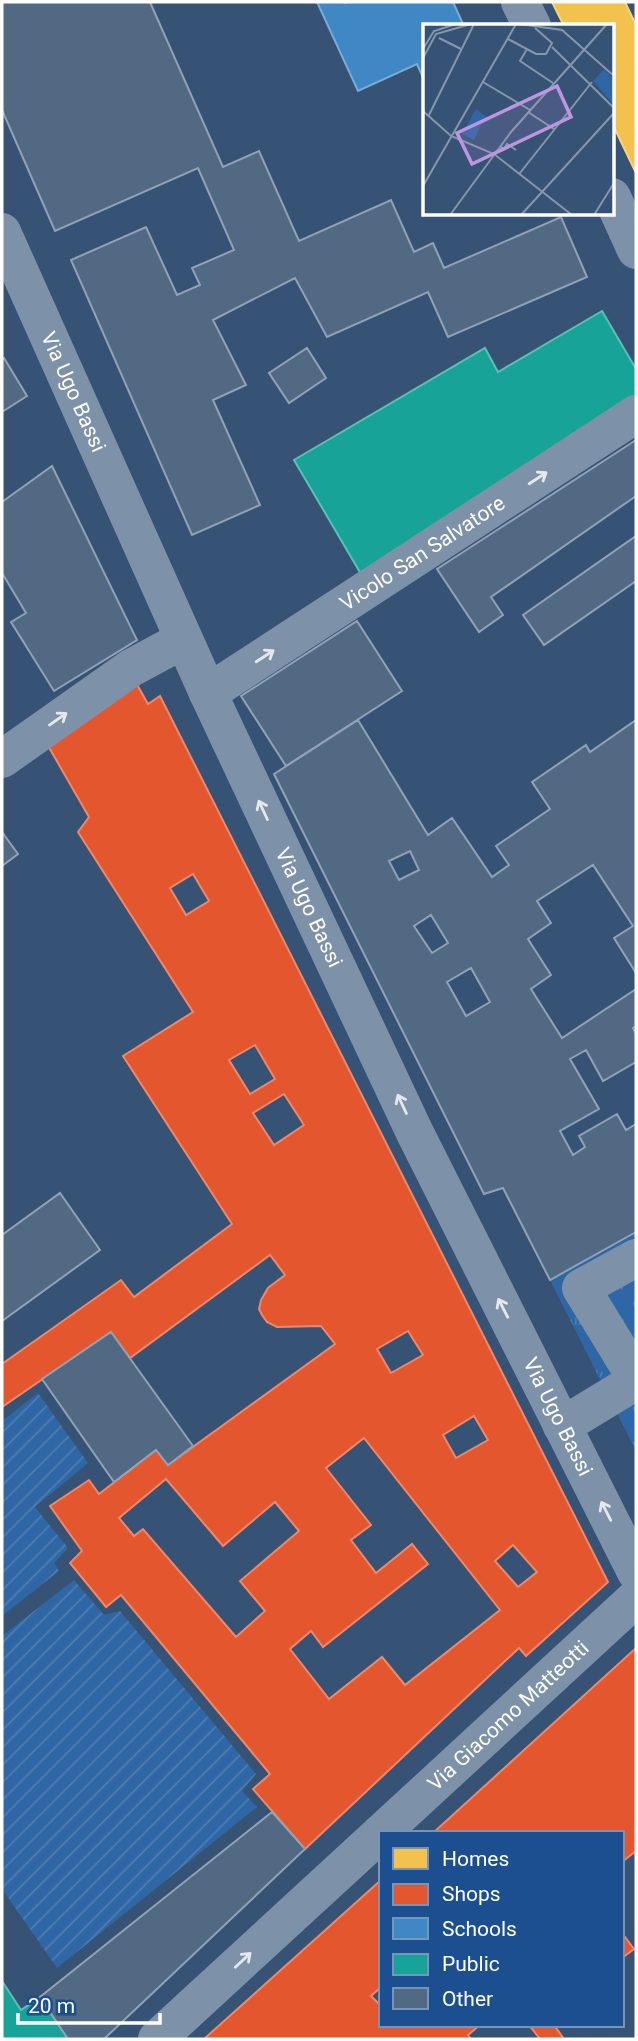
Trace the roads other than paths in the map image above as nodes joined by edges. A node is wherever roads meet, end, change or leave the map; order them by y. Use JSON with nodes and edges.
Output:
{"nodes":[{"id":1,"x":520,"y":2,"type":"edge"},
{"id":2,"x":531,"y":24,"type":"edge"},
{"id":3,"x":614,"y":201,"type":"edge"},
{"id":4,"x":2,"y":232,"type":"edge"},
{"id":5,"x":636,"y":250,"type":"edge"},
{"id":6,"x":636,"y":414,"type":"edge"},
{"id":7,"x":183,"y":640,"type":"junction"},
{"id":8,"x":208,"y":693,"type":"junction"},
{"id":9,"x":2,"y":759,"type":"edge"},
{"id":10,"x":636,"y":1258,"type":"edge"},
{"id":11,"x":636,"y":1379,"type":"edge"},
{"id":12,"x":562,"y":1426,"type":"junction"},
{"id":13,"x":636,"y":1572,"type":"edge"},
{"id":14,"x":636,"y":1598,"type":"edge"},
{"id":15,"x":383,"y":1831,"type":"edge"},
{"id":16,"x":379,"y":1835,"type":"edge"},
{"id":17,"x":157,"y":2039,"type":"edge"}],
"edges":[{"from":1,"to":2,"type":"street"},
{"from":3,"to":5,"type":"street"},
{"from":4,"to":7,"type":"street","name":"Via Ugo Bassi"},
{"from":8,"to":6,"type":"street","name":"Vicolo San Salvatore","one_way":true},
{"from":7,"to":8,"type":"street","name":"Via Ugo Bassi"},
{"from":9,"to":7,"type":"street","one_way":true},
{"from":12,"to":8,"type":"street","name":"Via Ugo Bassi","one_way":true},
{"from":10,"to":11,"type":"street"},
{"from":11,"to":12,"type":"street"},
{"from":13,"to":12,"type":"street","name":"Via Ugo Bassi","one_way":true},
{"from":14,"to":15,"type":"street","name":"Via Giacomo Matteotti"},
{"from":17,"to":16,"type":"street","name":"Via Giacomo Matteotti","one_way":true}]}
